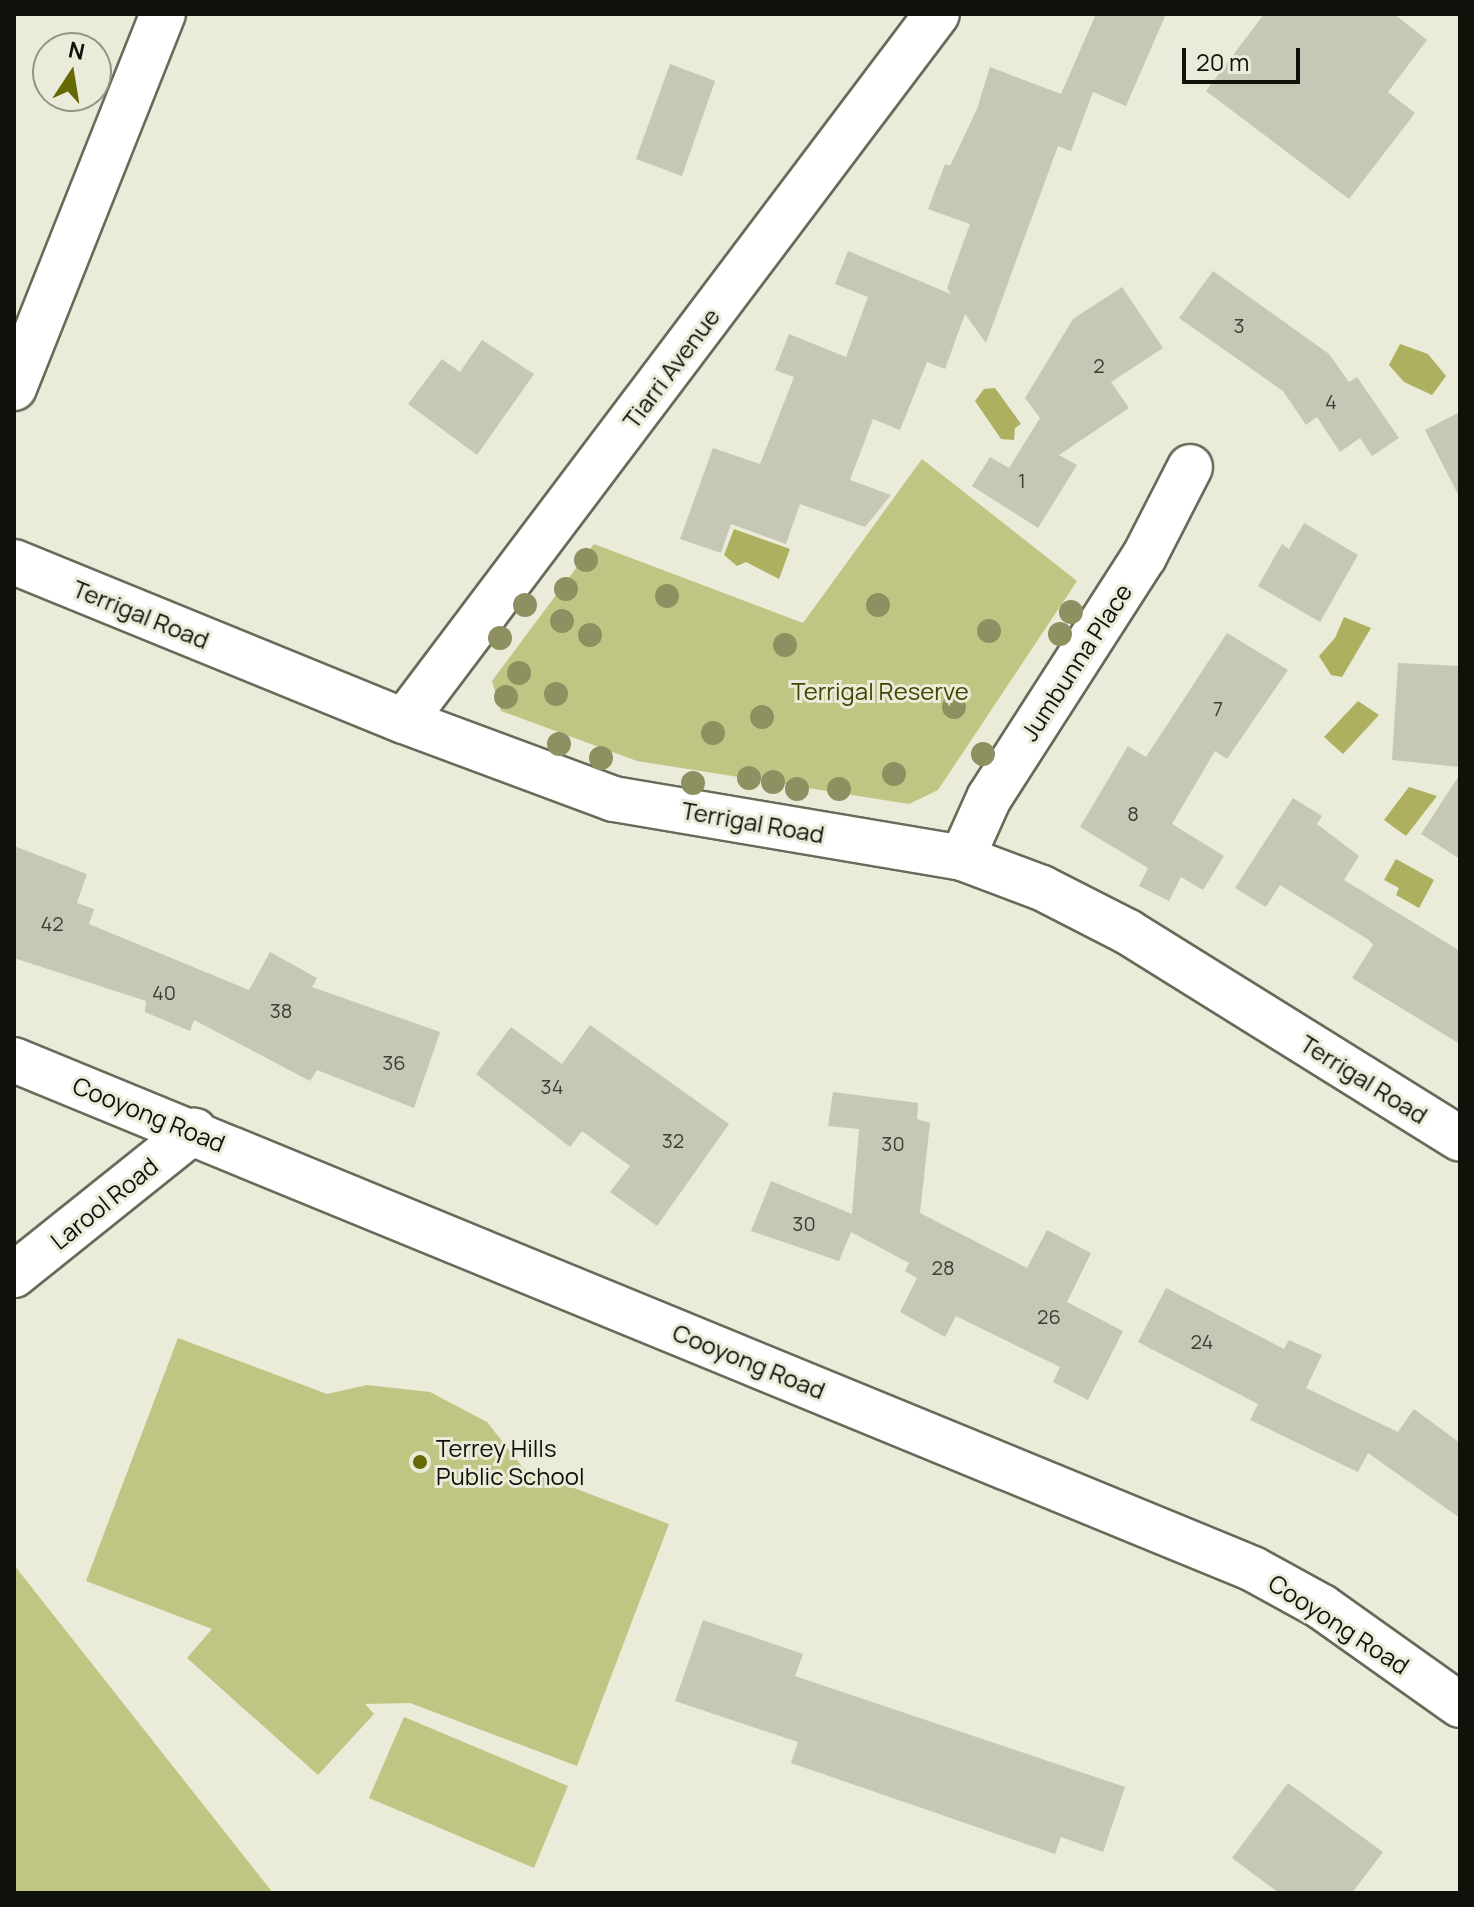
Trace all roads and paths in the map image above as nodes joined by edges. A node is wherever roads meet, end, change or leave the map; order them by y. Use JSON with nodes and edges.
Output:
{"nodes":[{"id":1,"x":163,"y":14,"type":"edge"},
{"id":2,"x":937,"y":14,"type":"edge"},
{"id":3,"x":14,"y":388,"type":"edge"},
{"id":4,"x":1190,"y":467,"type":"dead end"},
{"id":5,"x":14,"y":562,"type":"edge"},
{"id":6,"x":404,"y":721,"type":"junction"},
{"id":7,"x":962,"y":858,"type":"junction"},
{"id":8,"x":14,"y":1060,"type":"edge"},
{"id":9,"x":194,"y":1131,"type":"junction"},
{"id":10,"x":1460,"y":1139,"type":"edge"},
{"id":11,"x":14,"y":1275,"type":"edge"},
{"id":12,"x":1460,"y":1705,"type":"edge"}],
"edges":[{"from":1,"to":3,"type":"street"},
{"from":2,"to":6,"type":"street","name":"Tiarri Avenue"},
{"from":4,"to":7,"type":"street","name":"Jumbunna Place"},
{"from":5,"to":6,"type":"street","name":"Terrigal Road"},
{"from":6,"to":7,"type":"street","name":"Terrigal Road"},
{"from":7,"to":10,"type":"street","name":"Terrigal Road"},
{"from":8,"to":9,"type":"street","name":"Cooyong Road"},
{"from":9,"to":11,"type":"street","name":"Larool Road"},
{"from":9,"to":12,"type":"street","name":"Cooyong Road"}]}
